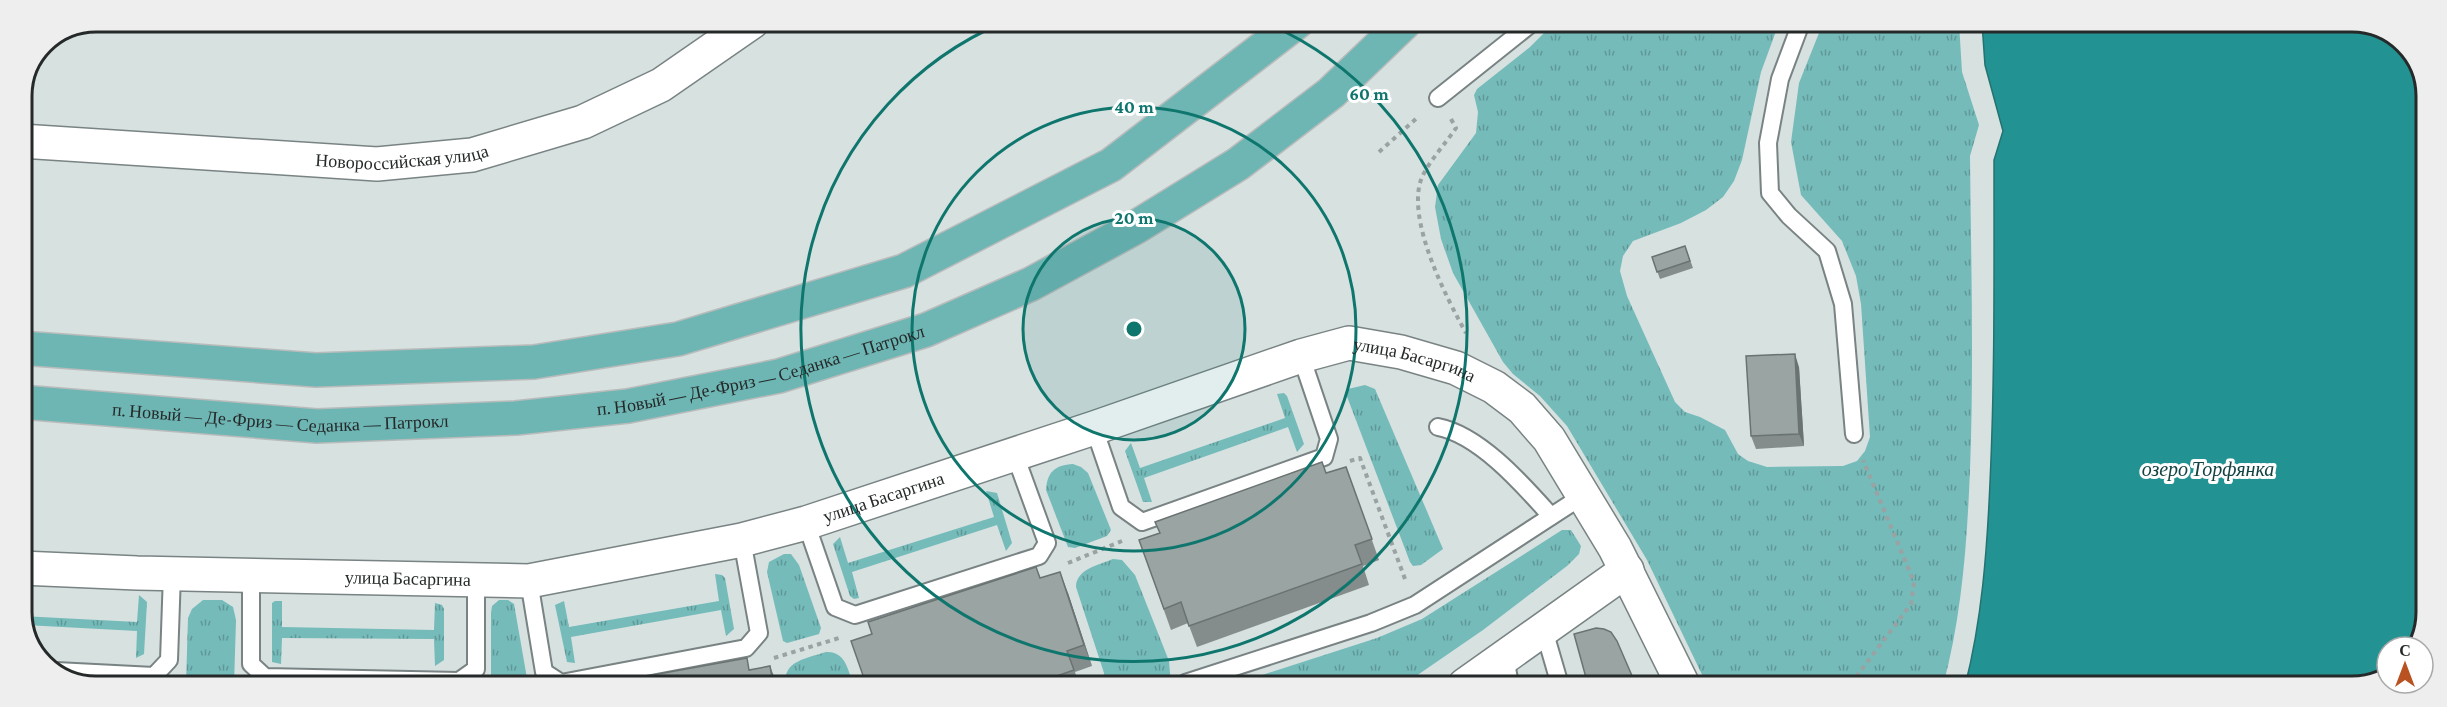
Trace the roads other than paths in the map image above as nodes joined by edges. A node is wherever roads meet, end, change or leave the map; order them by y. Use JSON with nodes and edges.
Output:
{"nodes":[{"id":1,"x":737,"y":32,"type":"edge"},
{"id":2,"x":1284,"y":32,"type":"edge"},
{"id":3,"x":1395,"y":32,"type":"edge"},
{"id":4,"x":1522,"y":32,"type":"edge"},
{"id":5,"x":1797,"y":32,"type":"edge"},
{"id":6,"x":1438,"y":98,"type":"road end"},
{"id":7,"x":32,"y":142,"type":"edge"},
{"id":8,"x":32,"y":349,"type":"edge"},
{"id":9,"x":1301,"y":356,"type":"junction"},
{"id":10,"x":32,"y":403,"type":"edge"},
{"id":11,"x":1438,"y":427,"type":"dead end"},
{"id":12,"x":1094,"y":428,"type":"junction"},
{"id":13,"x":1854,"y":434,"type":"road end"},
{"id":14,"x":1015,"y":455,"type":"junction"},
{"id":15,"x":1584,"y":495,"type":"junction"},
{"id":16,"x":1551,"y":516,"type":"junction"},
{"id":17,"x":806,"y":523,"type":"junction"},
{"id":18,"x":742,"y":540,"type":"junction"},
{"id":19,"x":32,"y":568,"type":"edge"},
{"id":20,"x":1628,"y":570,"type":"junction"},
{"id":21,"x":172,"y":574,"type":"junction"},
{"id":22,"x":251,"y":576,"type":"junction"},
{"id":23,"x":476,"y":581,"type":"junction"},
{"id":24,"x":529,"y":581,"type":"junction"},
{"id":25,"x":1544,"y":630,"type":"junction"},
{"id":26,"x":1508,"y":671,"type":"edge"},
{"id":27,"x":75,"y":672,"type":"edge"},
{"id":28,"x":154,"y":676,"type":"edge"},
{"id":29,"x":154,"y":676,"type":"edge"},
{"id":30,"x":264,"y":676,"type":"edge"},
{"id":31,"x":466,"y":676,"type":"edge"},
{"id":32,"x":550,"y":676,"type":"edge"},
{"id":33,"x":598,"y":676,"type":"edge"},
{"id":34,"x":1207,"y":676,"type":"edge"},
{"id":35,"x":1493,"y":676,"type":"edge"},
{"id":36,"x":1557,"y":676,"type":"edge"},
{"id":37,"x":1679,"y":676,"type":"edge"}],
"edges":[{"from":1,"to":7,"type":"street","name":"Новороссийская улица"},
{"from":2,"to":8,"type":"highway"},
{"from":3,"to":10,"type":"highway","name":"п. Новый — Де-Фриз — Седанка — Патрокл"},
{"from":4,"to":6,"type":"lane"},
{"from":5,"to":13,"type":"lane"},
{"from":9,"to":12,"type":"street","name":"улица Басаргина"},
{"from":9,"to":12,"type":"lane"},
{"from":9,"to":15,"type":"street","name":"улица Басаргина"},
{"from":11,"to":16,"type":"lane"},
{"from":12,"to":14,"type":"street","name":"улица Басаргина"},
{"from":14,"to":17,"type":"street","name":"улица Басаргина"},
{"from":14,"to":17,"type":"lane"},
{"from":15,"to":16,"type":"lane"},
{"from":15,"to":20,"type":"street","name":"улица Басаргина"},
{"from":16,"to":34,"type":"lane"},
{"from":17,"to":18,"type":"street","name":"улица Басаргина"},
{"from":18,"to":24,"type":"street","name":"улица Басаргина"},
{"from":18,"to":33,"type":"lane"},
{"from":19,"to":21,"type":"street","name":"улица Басаргина"},
{"from":20,"to":25,"type":"street"},
{"from":20,"to":37,"type":"street","name":"улица Басаргина"},
{"from":21,"to":22,"type":"street","name":"улица Басаргина"},
{"from":21,"to":28,"type":"lane"},
{"from":22,"to":23,"type":"street","name":"улица Басаргина"},
{"from":22,"to":30,"type":"lane"},
{"from":23,"to":24,"type":"street","name":"улица Басаргина"},
{"from":23,"to":31,"type":"lane"},
{"from":24,"to":32,"type":"lane"},
{"from":25,"to":26,"type":"street"},
{"from":25,"to":36,"type":"lane"},
{"from":26,"to":35,"type":"street"},
{"from":27,"to":29,"type":"lane"}]}
